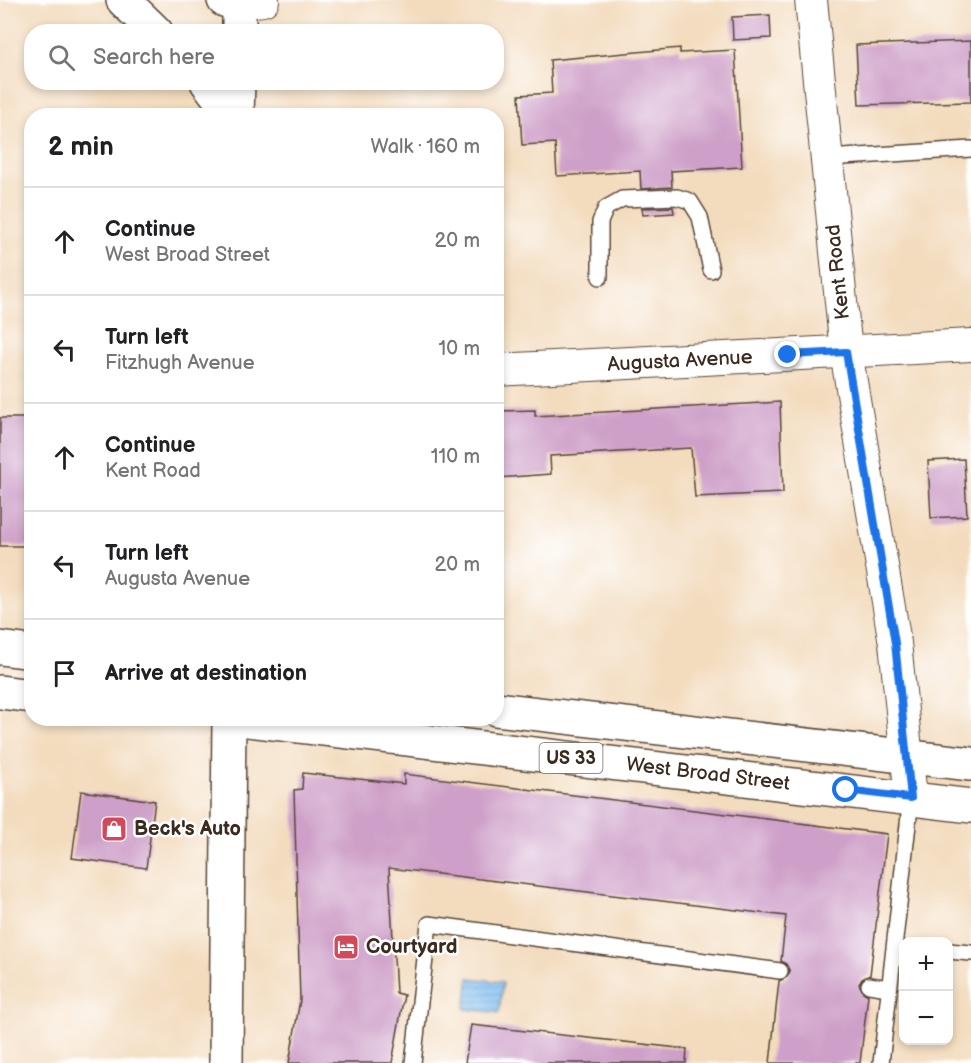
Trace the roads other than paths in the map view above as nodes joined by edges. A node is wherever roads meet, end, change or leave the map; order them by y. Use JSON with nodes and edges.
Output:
{"nodes":[{"id":1,"x":123,"y":0,"type":"edge"},
{"id":2,"x":811,"y":0,"type":"edge"},
{"id":3,"x":148,"y":24,"type":"edge"},
{"id":4,"x":214,"y":90,"type":"edge"},
{"id":5,"x":237,"y":90,"type":"edge"},
{"id":6,"x":228,"y":108,"type":"edge"},
{"id":7,"x":236,"y":108,"type":"edge"},
{"id":8,"x":971,"y":149,"type":"edge"},
{"id":9,"x":827,"y":158,"type":"junction"},
{"id":10,"x":711,"y":270,"type":"dead end"},
{"id":11,"x":600,"y":277,"type":"dead end"},
{"id":12,"x":971,"y":345,"type":"edge"},
{"id":13,"x":846,"y":352,"type":"junction"},
{"id":14,"x":504,"y":370,"type":"edge"},
{"id":15,"x":0,"y":648,"type":"edge"},
{"id":16,"x":24,"y":651,"type":"edge"},
{"id":17,"x":0,"y":692,"type":"edge"},
{"id":18,"x":24,"y":695,"type":"edge"},
{"id":19,"x":504,"y":710,"type":"edge"},
{"id":20,"x":230,"y":726,"type":"edge"},
{"id":21,"x":298,"y":726,"type":"edge"},
{"id":22,"x":906,"y":756,"type":"junction"},
{"id":23,"x":971,"y":764,"type":"edge"},
{"id":24,"x":911,"y":798,"type":"junction"},
{"id":25,"x":971,"y":806,"type":"edge"},
{"id":26,"x":953,"y":951,"type":"edge"},
{"id":27,"x":971,"y":953,"type":"edge"},
{"id":28,"x":780,"y":971,"type":"dead end"},
{"id":29,"x":869,"y":985,"type":"dead end"},
{"id":30,"x":889,"y":988,"type":"junction"},
{"id":31,"x":226,"y":1063,"type":"edge"},
{"id":32,"x":413,"y":1063,"type":"edge"},
{"id":33,"x":881,"y":1063,"type":"edge"}],
"edges":[{"from":1,"to":3,"type":"main road"},
{"from":2,"to":9,"type":"street","name":"Kent Road"},
{"from":4,"to":6,"type":"main road"},
{"from":5,"to":7,"type":"main road"},
{"from":8,"to":9,"type":"lane"},
{"from":9,"to":13,"type":"street","name":"Kent Road"},
{"from":10,"to":11,"type":"lane"},
{"from":12,"to":13,"type":"street","name":"Augusta Avenue"},
{"from":13,"to":14,"type":"street","name":"Augusta Avenue"},
{"from":13,"to":22,"type":"street","name":"Kent Road"},
{"from":15,"to":16,"type":"main road"},
{"from":17,"to":18,"type":"main road"},
{"from":19,"to":22,"type":"main road","name":"West Broad Street","number":"US 33"},
{"from":20,"to":31,"type":"main road"},
{"from":21,"to":24,"type":"main road","name":"West Broad Street","number":"US 33"},
{"from":22,"to":23,"type":"main road","name":"West Broad Street","number":"US 33"},
{"from":22,"to":24,"type":"street","name":"Kent Road"},
{"from":24,"to":25,"type":"main road","name":"West Broad Street","number":"US 33"},
{"from":24,"to":30,"type":"lane"},
{"from":26,"to":27,"type":"lane"},
{"from":28,"to":32,"type":"lane"},
{"from":29,"to":30,"type":"lane"},
{"from":30,"to":33,"type":"lane"}]}
